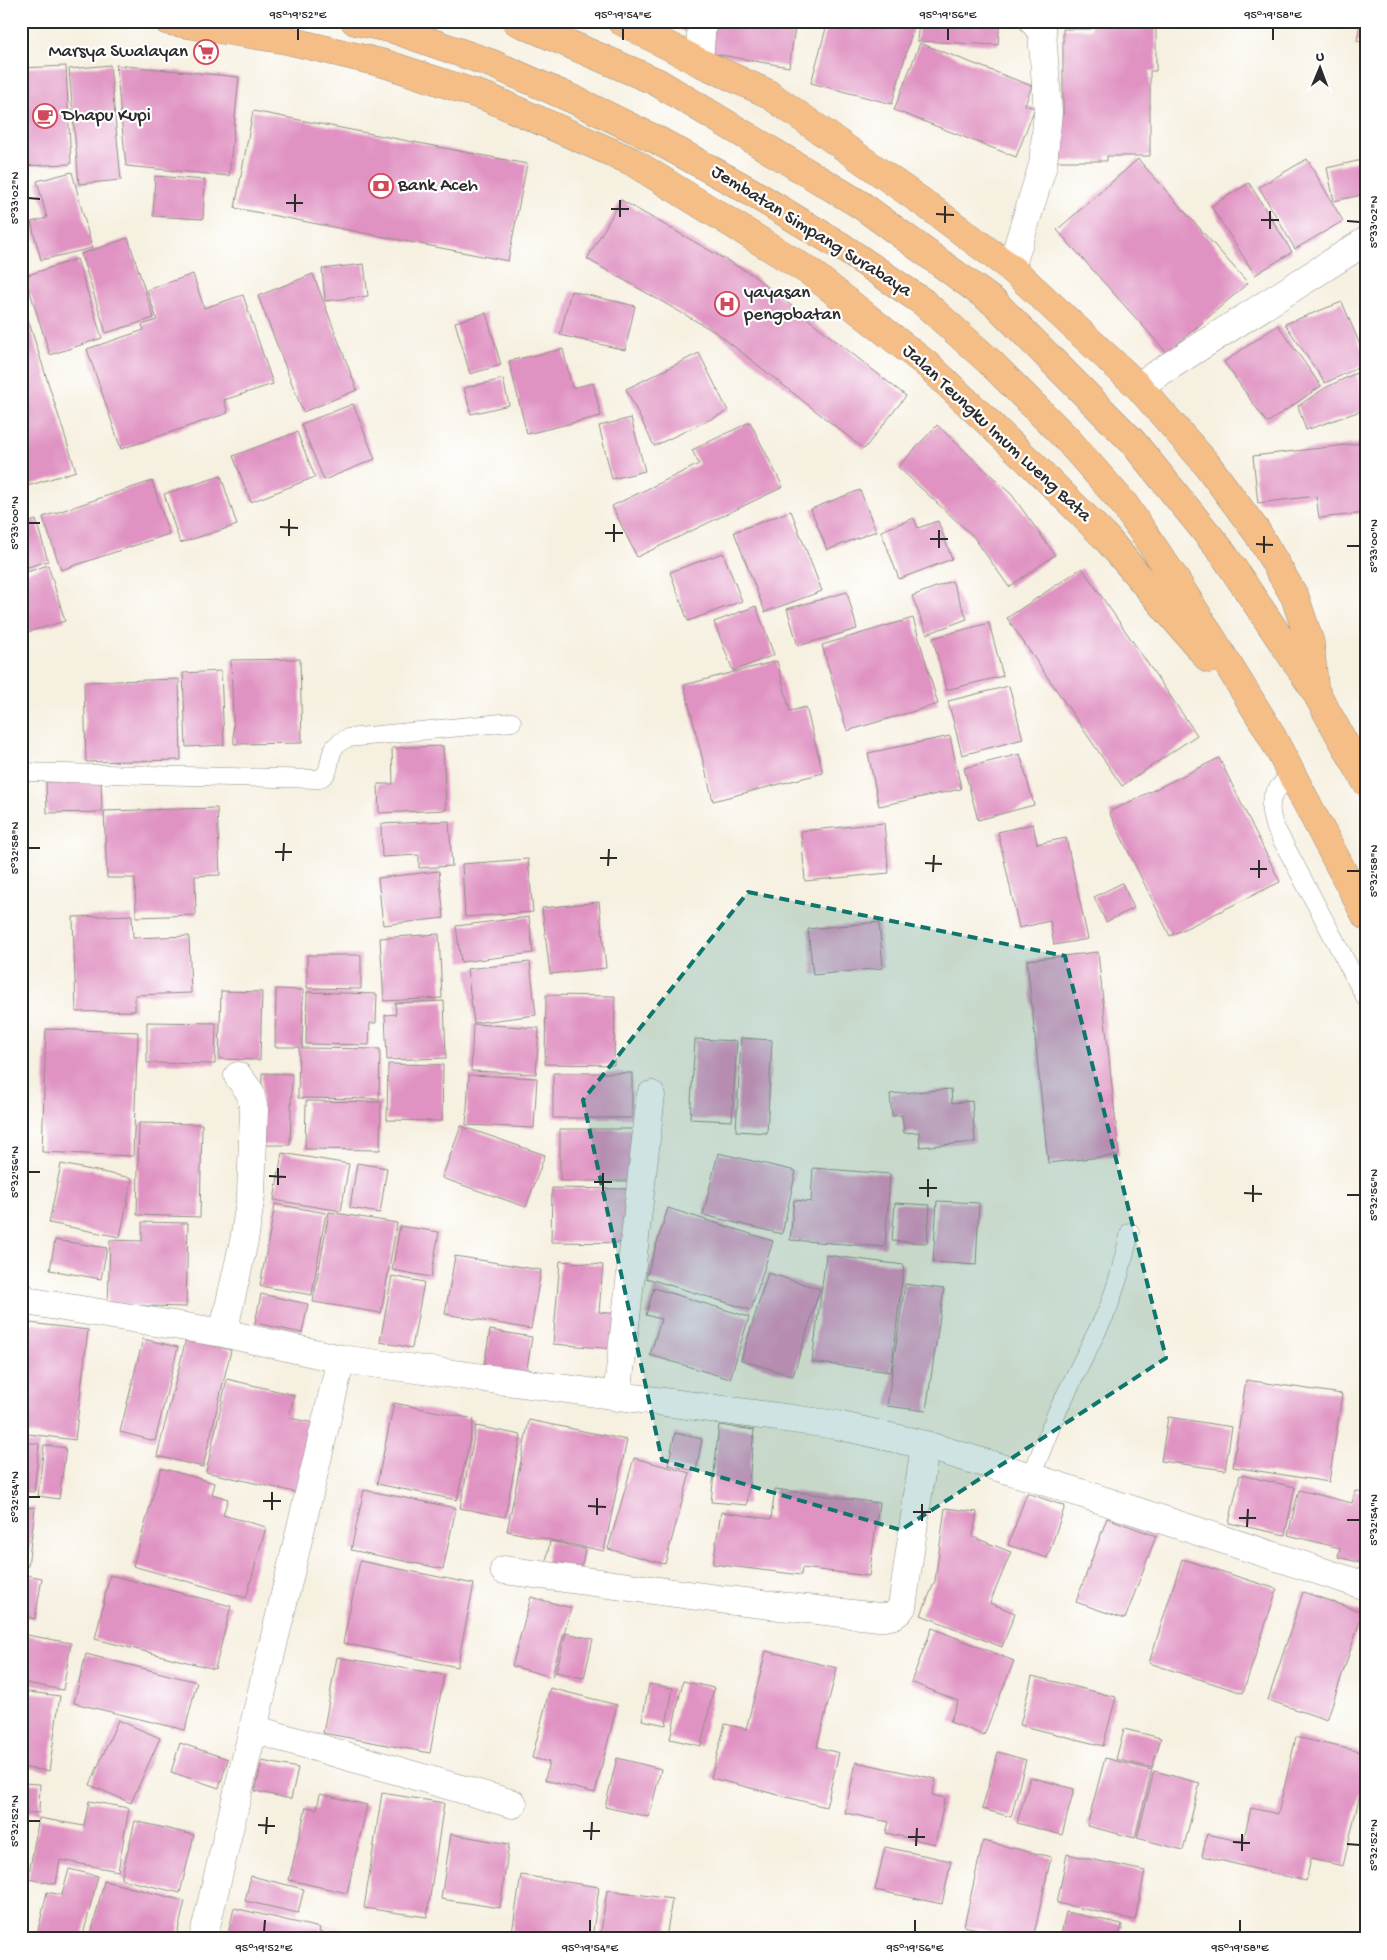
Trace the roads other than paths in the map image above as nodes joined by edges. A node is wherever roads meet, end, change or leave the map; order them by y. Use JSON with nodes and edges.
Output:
{"nodes":[{"id":1,"x":168,"y":21,"type":"edge"},
{"id":2,"x":355,"y":21,"type":"edge"},
{"id":3,"x":516,"y":21,"type":"edge"},
{"id":4,"x":621,"y":21,"type":"edge"},
{"id":5,"x":702,"y":21,"type":"edge"},
{"id":6,"x":1033,"y":21,"type":"edge"},
{"id":7,"x":699,"y":62,"type":"junction"},
{"id":8,"x":1366,"y":241,"type":"edge"},
{"id":9,"x":1011,"y":268,"type":"junction"},
{"id":10,"x":1138,"y":386,"type":"junction"},
{"id":11,"x":1173,"y":576,"type":"joint"},
{"id":12,"x":1314,"y":689,"type":"junction"},
{"id":13,"x":512,"y":722,"type":"dead end"},
{"id":14,"x":1268,"y":729,"type":"junction"},
{"id":15,"x":21,"y":772,"type":"edge"},
{"id":16,"x":1292,"y":773,"type":"junction"},
{"id":17,"x":1366,"y":782,"type":"edge"},
{"id":18,"x":1366,"y":916,"type":"edge"},
{"id":19,"x":1366,"y":1000,"type":"edge"},
{"id":20,"x":238,"y":1076,"type":"dead end"},
{"id":21,"x":651,"y":1095,"type":"dead end"},
{"id":22,"x":1130,"y":1232,"type":"dead end"},
{"id":23,"x":23,"y":1300,"type":"edge"},
{"id":24,"x":223,"y":1333,"type":"junction"},
{"id":25,"x":341,"y":1359,"type":"junction"},
{"id":26,"x":617,"y":1397,"type":"junction"},
{"id":27,"x":925,"y":1445,"type":"junction"},
{"id":28,"x":1031,"y":1477,"type":"junction"},
{"id":29,"x":504,"y":1570,"type":"dead end"},
{"id":30,"x":1366,"y":1586,"type":"edge"},
{"id":31,"x":253,"y":1729,"type":"junction"},
{"id":32,"x":513,"y":1804,"type":"dead end"},
{"id":33,"x":204,"y":1939,"type":"edge"}],
"edges":[{"from":1,"to":14,"type":"highway","name":"Jalan Teungku Imum Lueng Bata"},
{"from":2,"to":11,"type":"highway","name":"Jembatan Simpang Surabaya"},
{"from":3,"to":12,"type":"highway"},
{"from":4,"to":7,"type":"highway"},
{"from":5,"to":7,"type":"street"},
{"from":6,"to":9,"type":"street"},
{"from":7,"to":9,"type":"highway"},
{"from":8,"to":10,"type":"street"},
{"from":9,"to":10,"type":"highway"},
{"from":10,"to":12,"type":"highway"},
{"from":11,"to":14,"type":"highway","name":"Jalan Teungku Imum Lueng Bata"},
{"from":12,"to":17,"type":"highway"},
{"from":13,"to":15,"type":"lane"},
{"from":14,"to":16,"type":"highway","name":"Jalan Teungku Imum Lueng Bata"},
{"from":16,"to":18,"type":"highway","name":"Jalan Teungku Imum Lueng Bata"},
{"from":16,"to":19,"type":"lane"},
{"from":20,"to":24,"type":"street"},
{"from":21,"to":26,"type":"street"},
{"from":22,"to":28,"type":"lane"},
{"from":23,"to":24,"type":"street"},
{"from":24,"to":25,"type":"street"},
{"from":25,"to":26,"type":"street"},
{"from":25,"to":31,"type":"street"},
{"from":26,"to":27,"type":"street"},
{"from":27,"to":28,"type":"street"},
{"from":27,"to":29,"type":"street"},
{"from":28,"to":30,"type":"street"},
{"from":31,"to":32,"type":"street"},
{"from":31,"to":33,"type":"street"}]}
